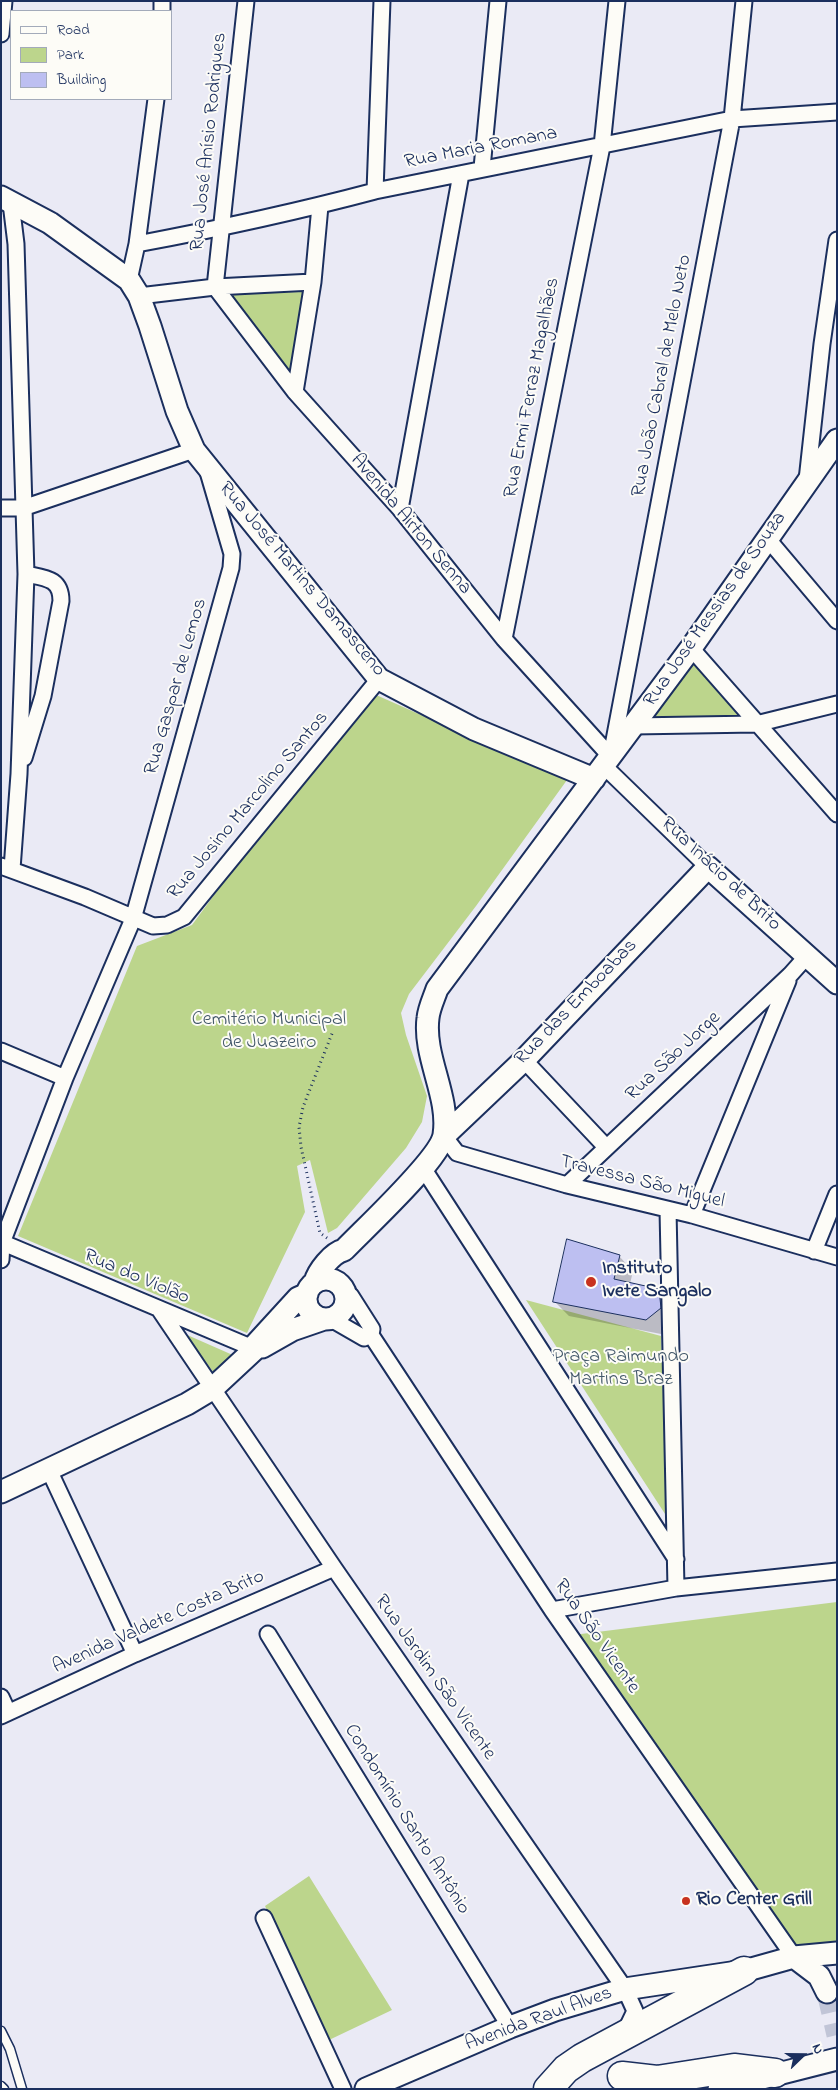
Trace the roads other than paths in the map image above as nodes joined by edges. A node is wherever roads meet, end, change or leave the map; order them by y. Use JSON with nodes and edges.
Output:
{"nodes":[{"id":1,"x":4,"y":1,"type":"edge"},
{"id":2,"x":246,"y":1,"type":"edge"},
{"id":3,"x":382,"y":1,"type":"edge"},
{"id":4,"x":498,"y":1,"type":"edge"},
{"id":5,"x":617,"y":1,"type":"edge"},
{"id":6,"x":744,"y":1,"type":"edge"},
{"id":7,"x":1,"y":34,"type":"edge"},
{"id":8,"x":156,"y":100,"type":"edge"},
{"id":9,"x":837,"y":112,"type":"edge"},
{"id":10,"x":732,"y":119,"type":"junction"},
{"id":11,"x":602,"y":146,"type":"junction"},
{"id":12,"x":482,"y":168,"type":"junction"},
{"id":13,"x":461,"y":174,"type":"junction"},
{"id":14,"x":375,"y":191,"type":"junction"},
{"id":15,"x":6,"y":200,"type":"edge"},
{"id":16,"x":320,"y":206,"type":"junction"},
{"id":17,"x":220,"y":228,"type":"junction"},
{"id":18,"x":837,"y":240,"type":"edge"},
{"id":19,"x":8,"y":244,"type":"edge"},
{"id":20,"x":137,"y":244,"type":"junction"},
{"id":21,"x":313,"y":282,"type":"junction"},
{"id":22,"x":215,"y":287,"type":"junction"},
{"id":23,"x":134,"y":288,"type":"junction"},
{"id":24,"x":295,"y":392,"type":"junction"},
{"id":25,"x":837,"y":440,"type":"edge"},
{"id":26,"x":200,"y":458,"type":"junction"},
{"id":27,"x":807,"y":480,"type":"junction"},
{"id":28,"x":1,"y":508,"type":"edge"},
{"id":29,"x":23,"y":508,"type":"junction"},
{"id":30,"x":400,"y":509,"type":"junction"},
{"id":31,"x":767,"y":538,"type":"junction"},
{"id":32,"x":26,"y":574,"type":"junction"},
{"id":33,"x":837,"y":621,"type":"edge"},
{"id":34,"x":504,"y":639,"type":"junction"},
{"id":35,"x":691,"y":648,"type":"junction"},
{"id":36,"x":379,"y":679,"type":"junction"},
{"id":37,"x":837,"y":704,"type":"edge"},
{"id":38,"x":756,"y":724,"type":"junction"},
{"id":39,"x":633,"y":726,"type":"junction"},
{"id":40,"x":603,"y":767,"type":"junction"},
{"id":41,"x":19,"y":774,"type":"junction"},
{"id":42,"x":837,"y":814,"type":"edge"},
{"id":43,"x":708,"y":867,"type":"junction"},
{"id":44,"x":7,"y":868,"type":"edge"},
{"id":45,"x":133,"y":919,"type":"junction"},
{"id":46,"x":807,"y":956,"type":"junction"},
{"id":47,"x":790,"y":975,"type":"junction"},
{"id":48,"x":837,"y":983,"type":"edge"},
{"id":49,"x":1,"y":1051,"type":"edge"},
{"id":50,"x":524,"y":1060,"type":"junction"},
{"id":51,"x":65,"y":1078,"type":"junction"},
{"id":52,"x":444,"y":1136,"type":"junction"},
{"id":53,"x":606,"y":1147,"type":"junction"},
{"id":54,"x":423,"y":1168,"type":"junction"},
{"id":55,"x":567,"y":1185,"type":"junction"},
{"id":56,"x":837,"y":1194,"type":"edge"},
{"id":57,"x":668,"y":1210,"type":"junction"},
{"id":58,"x":692,"y":1216,"type":"junction"},
{"id":59,"x":2,"y":1242,"type":"edge"},
{"id":60,"x":344,"y":1250,"type":"junction"},
{"id":61,"x":814,"y":1251,"type":"junction"},
{"id":62,"x":837,"y":1258,"type":"edge"},
{"id":63,"x":1,"y":1260,"type":"edge"},
{"id":64,"x":311,"y":1288,"type":"junction"},
{"id":65,"x":343,"y":1288,"type":"junction"},
{"id":66,"x":159,"y":1309,"type":"junction"},
{"id":67,"x":327,"y":1319,"type":"junction"},
{"id":68,"x":371,"y":1335,"type":"junction"},
{"id":69,"x":255,"y":1349,"type":"junction"},
{"id":70,"x":212,"y":1389,"type":"junction"},
{"id":71,"x":49,"y":1470,"type":"junction"},
{"id":72,"x":1,"y":1492,"type":"edge"},
{"id":73,"x":676,"y":1559,"type":"junction"},
{"id":74,"x":334,"y":1568,"type":"junction"},
{"id":75,"x":837,"y":1571,"type":"edge"},
{"id":76,"x":676,"y":1588,"type":"junction"},
{"id":77,"x":552,"y":1610,"type":"junction"},
{"id":78,"x":268,"y":1634,"type":"dead end"},
{"id":79,"x":135,"y":1654,"type":"junction"},
{"id":80,"x":1,"y":1697,"type":"edge"},
{"id":81,"x":5,"y":1714,"type":"edge"},
{"id":82,"x":264,"y":1918,"type":"dead end"},
{"id":83,"x":837,"y":1953,"type":"edge"},
{"id":84,"x":794,"y":1957,"type":"junction"},
{"id":85,"x":744,"y":1971,"type":"junction"},
{"id":86,"x":625,"y":1989,"type":"junction"},
{"id":87,"x":827,"y":1992,"type":"tunnel mouth"},
{"id":88,"x":510,"y":2027,"type":"junction"},
{"id":89,"x":1,"y":2031,"type":"edge"},
{"id":90,"x":624,"y":2034,"type":"junction"},
{"id":91,"x":837,"y":2059,"type":"edge"},
{"id":92,"x":775,"y":2073,"type":"junction"},
{"id":93,"x":622,"y":2076,"type":"dead end"},
{"id":94,"x":22,"y":2089,"type":"edge"},
{"id":95,"x":343,"y":2089,"type":"edge"},
{"id":96,"x":366,"y":2089,"type":"edge"},
{"id":97,"x":548,"y":2089,"type":"edge"},
{"id":98,"x":719,"y":2089,"type":"edge"}],
"edges":[{"from":1,"to":7,"type":"street"},
{"from":2,"to":17,"type":"street","name":"Rua José Anísio Rodrigues"},
{"from":3,"to":14,"type":"street"},
{"from":4,"to":12,"type":"street"},
{"from":5,"to":11,"type":"street","name":"Rua Ermi Ferraz Magalhães"},
{"from":6,"to":10,"type":"street","name":"Rua João Cabral de Melo Neto"},
{"from":8,"to":20,"type":"street"},
{"from":9,"to":10,"type":"street","name":"Rua Maria Romana"},
{"from":10,"to":11,"type":"street","name":"Rua Maria Romana"},
{"from":10,"to":40,"type":"street","name":"Rua João Cabral de Melo Neto"},
{"from":11,"to":12,"type":"street","name":"Rua Maria Romana"},
{"from":11,"to":34,"type":"street","name":"Rua Ermi Ferraz Magalhães"},
{"from":12,"to":13,"type":"street","name":"Rua Maria Romana"},
{"from":13,"to":14,"type":"street","name":"Rua Maria Romana"},
{"from":13,"to":30,"type":"street"},
{"from":14,"to":16,"type":"street","name":"Rua Maria Romana"},
{"from":15,"to":19,"type":"street"},
{"from":15,"to":23,"type":"street"},
{"from":16,"to":17,"type":"street","name":"Rua Maria Romana"},
{"from":16,"to":21,"type":"street"},
{"from":17,"to":20,"type":"street","name":"Rua Maria Romana"},
{"from":17,"to":22,"type":"street","name":"Rua José Anísio Rodrigues"},
{"from":18,"to":27,"type":"street"},
{"from":19,"to":29,"type":"street"},
{"from":20,"to":23,"type":"street"},
{"from":21,"to":22,"type":"street"},
{"from":21,"to":24,"type":"street"},
{"from":22,"to":23,"type":"street"},
{"from":22,"to":24,"type":"street","name":"Avenida Airton Senna"},
{"from":23,"to":26,"type":"street","name":"Rua José Martins Damasceno"},
{"from":24,"to":30,"type":"street","name":"Avenida Airton Senna"},
{"from":25,"to":27,"type":"street","name":"Rua José Messias de Souza"},
{"from":26,"to":29,"type":"street"},
{"from":26,"to":36,"type":"street","name":"Rua José Martins Damasceno"},
{"from":26,"to":45,"type":"street","name":"Rua Gaspar de Lemos"},
{"from":27,"to":31,"type":"street","name":"Rua José Messias de Souza"},
{"from":28,"to":29,"type":"street"},
{"from":29,"to":32,"type":"street"},
{"from":30,"to":34,"type":"street","name":"Avenida Airton Senna"},
{"from":31,"to":33,"type":"street"},
{"from":31,"to":35,"type":"street","name":"Rua José Messias de Souza"},
{"from":32,"to":41,"type":"street"},
{"from":32,"to":41,"type":"street"},
{"from":34,"to":40,"type":"street","name":"Avenida Airton Senna"},
{"from":35,"to":38,"type":"street"},
{"from":35,"to":39,"type":"street","name":"Rua José Messias de Souza"},
{"from":36,"to":40,"type":"street","name":"Rua José Martins Damasceno"},
{"from":36,"to":45,"type":"street","name":"Rua Josino Marcolino Santos"},
{"from":37,"to":38,"type":"street"},
{"from":38,"to":39,"type":"street"},
{"from":38,"to":42,"type":"street"},
{"from":39,"to":40,"type":"street","name":"Rua José Messias de Souza"},
{"from":40,"to":43,"type":"street","name":"Rua Inácio de Brito"},
{"from":40,"to":52,"type":"street","name":"Rua José Messias de Souza"},
{"from":41,"to":44,"type":"street"},
{"from":43,"to":46,"type":"street","name":"Rua Inácio de Brito"},
{"from":43,"to":50,"type":"street","name":"Rua das Emboabas"},
{"from":44,"to":45,"type":"street","name":"Rua Josino Marcolino Santos"},
{"from":45,"to":51,"type":"street","name":"Rua Gaspar de Lemos"},
{"from":46,"to":47,"type":"street","name":"Rua São Jorge"},
{"from":46,"to":48,"type":"street","name":"Rua Inácio de Brito"},
{"from":47,"to":53,"type":"street","name":"Rua São Jorge"},
{"from":47,"to":58,"type":"street"},
{"from":49,"to":51,"type":"street"},
{"from":50,"to":52,"type":"street","name":"Rua das Emboabas"},
{"from":50,"to":53,"type":"street"},
{"from":51,"to":59,"type":"street","name":"Rua Gaspar de Lemos"},
{"from":52,"to":54,"type":"street","name":"Rua das Emboabas"},
{"from":52,"to":55,"type":"street","name":"Travessa São Miguel"},
{"from":53,"to":55,"type":"street","name":"Rua São Jorge"},
{"from":54,"to":60,"type":"street","name":"Rua das Emboabas"},
{"from":54,"to":73,"type":"street"},
{"from":55,"to":57,"type":"street","name":"Travessa São Miguel"},
{"from":56,"to":61,"type":"street"},
{"from":57,"to":58,"type":"street","name":"Travessa São Miguel"},
{"from":57,"to":73,"type":"street"},
{"from":58,"to":61,"type":"street","name":"Travessa São Miguel"},
{"from":59,"to":63,"type":"street","name":"Rua Gaspar de Lemos"},
{"from":59,"to":66,"type":"street","name":"Rua do Violão"},
{"from":60,"to":64,"type":"street"},
{"from":60,"to":65,"type":"street"},
{"from":61,"to":62,"type":"street","name":"Travessa São Miguel"},
{"from":64,"to":65,"type":"street"},
{"from":64,"to":67,"type":"street"},
{"from":64,"to":69,"type":"street"},
{"from":65,"to":67,"type":"street"},
{"from":65,"to":68,"type":"street","name":"Rua São Vicente"},
{"from":66,"to":69,"type":"street","name":"Rua do Violão"},
{"from":66,"to":70,"type":"street","name":"Rua Jardim São Vicente"},
{"from":67,"to":68,"type":"street"},
{"from":67,"to":69,"type":"street"},
{"from":68,"to":77,"type":"street","name":"Rua São Vicente"},
{"from":69,"to":70,"type":"street"},
{"from":70,"to":71,"type":"street"},
{"from":70,"to":74,"type":"street","name":"Rua Jardim São Vicente"},
{"from":71,"to":72,"type":"street"},
{"from":71,"to":79,"type":"street"},
{"from":73,"to":76,"type":"street"},
{"from":74,"to":79,"type":"street","name":"Avenida Valdete Costa Brito"},
{"from":74,"to":86,"type":"street","name":"Rua Jardim São Vicente"},
{"from":75,"to":76,"type":"street"},
{"from":76,"to":77,"type":"street"},
{"from":77,"to":84,"type":"street","name":"Rua São Vicente"},
{"from":78,"to":88,"type":"street","name":"Condomínio Santo Antônio"},
{"from":79,"to":81,"type":"street","name":"Avenida Valdete Costa Brito"},
{"from":80,"to":81,"type":"street"},
{"from":82,"to":95,"type":"street"},
{"from":83,"to":84,"type":"street","name":"Avenida Raul Alves"},
{"from":84,"to":85,"type":"street","name":"Avenida Raul Alves"},
{"from":84,"to":87,"type":"street"},
{"from":85,"to":86,"type":"street","name":"Avenida Raul Alves"},
{"from":85,"to":90,"type":"highway"},
{"from":86,"to":88,"type":"street","name":"Avenida Raul Alves"},
{"from":86,"to":90,"type":"street","name":"Rua Jardim São Vicente"},
{"from":88,"to":96,"type":"street","name":"Avenida Raul Alves"},
{"from":89,"to":94,"type":"lane"},
{"from":90,"to":97,"type":"highway"},
{"from":91,"to":92,"type":"street"},
{"from":92,"to":93,"type":"highway"},
{"from":92,"to":98,"type":"street"}]}
